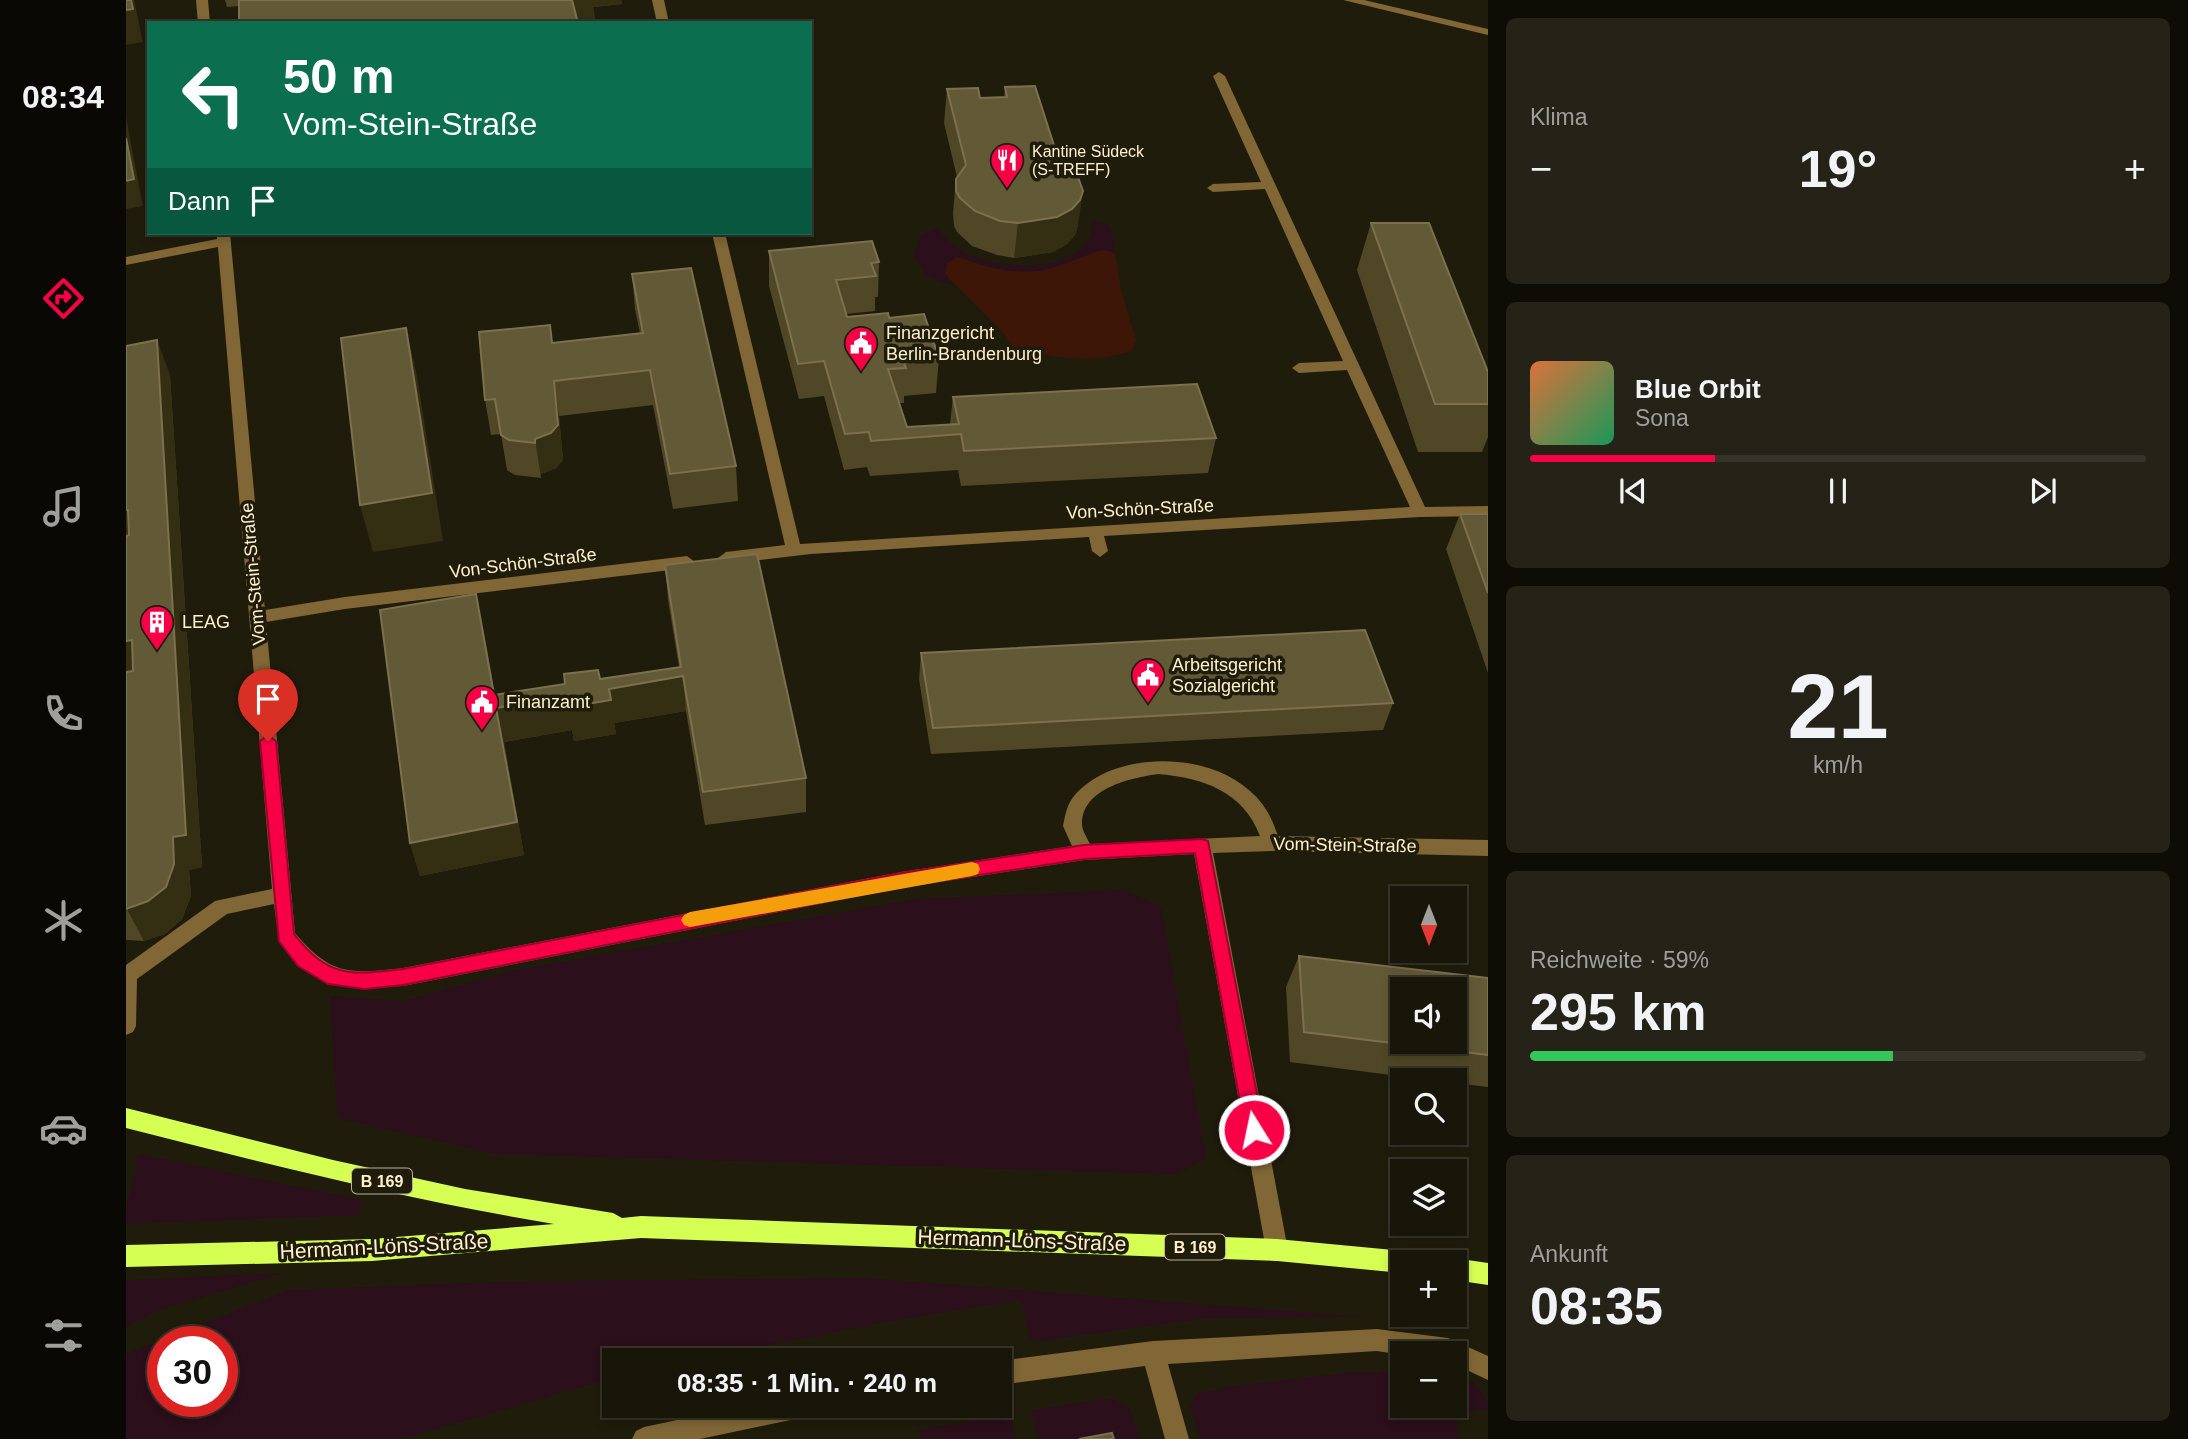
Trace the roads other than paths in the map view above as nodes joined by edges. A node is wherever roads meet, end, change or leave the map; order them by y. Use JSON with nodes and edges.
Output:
{"nodes":[{"id":1,"x":202,"y":0,"type":"edge"},
{"id":2,"x":658,"y":0,"type":"edge"},
{"id":3,"x":1349,"y":0,"type":"edge"},
{"id":4,"x":204,"y":21,"type":"edge"},
{"id":5,"x":663,"y":21,"type":"edge"},
{"id":6,"x":1488,"y":32,"type":"edge"},
{"id":7,"x":1219,"y":76,"type":"dead end"},
{"id":8,"x":1271,"y":185,"type":"junction"},
{"id":9,"x":1213,"y":188,"type":"dead end"},
{"id":10,"x":718,"y":235,"type":"edge"},
{"id":11,"x":223,"y":237,"type":"edge"},
{"id":12,"x":126,"y":261,"type":"edge"},
{"id":13,"x":1354,"y":365,"type":"junction"},
{"id":14,"x":1299,"y":368,"type":"dead end"},
{"id":15,"x":1488,"y":511,"type":"edge"},
{"id":16,"x":1420,"y":512,"type":"junction"},
{"id":17,"x":1095,"y":531,"type":"junction"},
{"id":18,"x":794,"y":550,"type":"junction"},
{"id":19,"x":1100,"y":551,"type":"dead end"},
{"id":20,"x":257,"y":617,"type":"junction"},
{"id":21,"x":1272,"y":843,"type":"junction"},
{"id":22,"x":1202,"y":846,"type":"junction"},
{"id":23,"x":1488,"y":848,"type":"edge"},
{"id":24,"x":1084,"y":852,"type":"junction"},
{"id":25,"x":280,"y":895,"type":"junction"},
{"id":26,"x":126,"y":1026,"type":"edge"},
{"id":27,"x":126,"y":1118,"type":"edge"},
{"id":28,"x":640,"y":1227,"type":"junction"},
{"id":29,"x":1277,"y":1250,"type":"junction"},
{"id":30,"x":126,"y":1256,"type":"edge"},
{"id":31,"x":1390,"y":1261,"type":"edge"},
{"id":32,"x":1467,"y":1271,"type":"edge"},
{"id":33,"x":1488,"y":1274,"type":"edge"},
{"id":34,"x":1153,"y":1353,"type":"junction"},
{"id":35,"x":1488,"y":1368,"type":"edge"},
{"id":36,"x":1012,"y":1371,"type":"edge"},
{"id":37,"x":743,"y":1418,"type":"edge"},
{"id":38,"x":644,"y":1439,"type":"edge"},
{"id":39,"x":1177,"y":1439,"type":"edge"}],
"edges":[{"from":1,"to":4,"type":"street"},
{"from":2,"to":5,"type":"street"},
{"from":3,"to":6,"type":"street"},
{"from":7,"to":8,"type":"street"},
{"from":8,"to":9,"type":"street"},
{"from":8,"to":13,"type":"street"},
{"from":10,"to":18,"type":"street"},
{"from":11,"to":12,"type":"street"},
{"from":11,"to":20,"type":"street","name":"Vom-Stein-Straße"},
{"from":13,"to":14,"type":"street"},
{"from":13,"to":16,"type":"street"},
{"from":15,"to":16,"type":"street","name":"Von-Schön-Straße"},
{"from":16,"to":17,"type":"street","name":"Von-Schön-Straße"},
{"from":17,"to":18,"type":"street","name":"Von-Schön-Straße"},
{"from":17,"to":19,"type":"street"},
{"from":18,"to":20,"type":"street","name":"Von-Schön-Straße"},
{"from":20,"to":25,"type":"street","name":"Vom-Stein-Straße"},
{"from":21,"to":22,"type":"street","name":"Vom-Stein-Straße"},
{"from":21,"to":23,"type":"street","name":"Vom-Stein-Straße"},
{"from":21,"to":24,"type":"street"},
{"from":22,"to":24,"type":"street","name":"Vom-Stein-Straße"},
{"from":22,"to":29,"type":"street"},
{"from":24,"to":25,"type":"street","name":"Vom-Stein-Straße"},
{"from":25,"to":26,"type":"street"},
{"from":27,"to":28,"type":"main road","name":"Hermann-Löns-Straße","number":"B 169"},
{"from":28,"to":29,"type":"main road","name":"Hermann-Löns-Straße","number":"B 169"},
{"from":28,"to":30,"type":"main road","name":"Hermann-Löns-Straße","number":"B 169"},
{"from":29,"to":31,"type":"main road","name":"Hermann-Löns-Straße","number":"B 169"},
{"from":32,"to":33,"type":"main road"},
{"from":34,"to":35,"type":"street"},
{"from":34,"to":36,"type":"street"},
{"from":34,"to":39,"type":"street"},
{"from":37,"to":38,"type":"street"}]}
